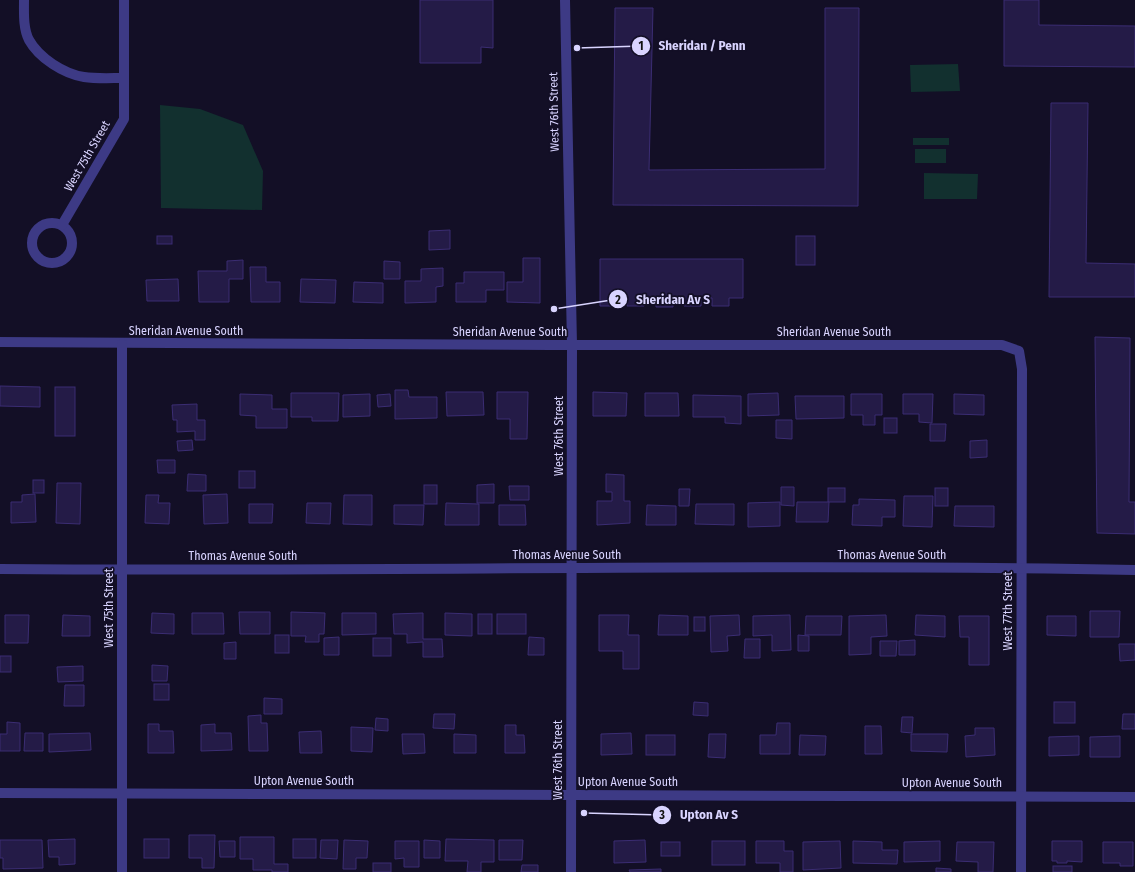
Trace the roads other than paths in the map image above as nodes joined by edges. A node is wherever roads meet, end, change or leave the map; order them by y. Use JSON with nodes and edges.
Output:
{"nodes":[{"id":1,"x":24,"y":0,"type":"edge"},
{"id":2,"x":124,"y":0,"type":"edge"},
{"id":3,"x":565,"y":0,"type":"edge"},
{"id":4,"x":124,"y":78,"type":"junction"},
{"id":5,"x":62,"y":225,"type":"dead end"},
{"id":6,"x":0,"y":342,"type":"edge"},
{"id":7,"x":122,"y":344,"type":"junction"},
{"id":8,"x":572,"y":345,"type":"junction"},
{"id":9,"x":1019,"y":351,"type":"joint"},
{"id":10,"x":571,"y":567,"type":"junction"},
{"id":11,"x":0,"y":568,"type":"edge"},
{"id":12,"x":1021,"y":568,"type":"junction"},
{"id":13,"x":122,"y":570,"type":"junction"},
{"id":14,"x":1135,"y":570,"type":"edge"},
{"id":15,"x":0,"y":793,"type":"edge"},
{"id":16,"x":122,"y":793,"type":"junction"},
{"id":17,"x":571,"y":795,"type":"junction"},
{"id":18,"x":1021,"y":796,"type":"junction"},
{"id":19,"x":1135,"y":797,"type":"edge"},
{"id":20,"x":122,"y":872,"type":"edge"},
{"id":21,"x":571,"y":872,"type":"edge"},
{"id":22,"x":1021,"y":872,"type":"edge"}],
"edges":[{"from":1,"to":4,"type":"street"},
{"from":2,"to":4,"type":"street","name":"West 75th Street"},
{"from":3,"to":8,"type":"street","name":"West 76th Street"},
{"from":4,"to":5,"type":"street","name":"West 75th Street"},
{"from":6,"to":7,"type":"street","name":"Sheridan Avenue South"},
{"from":7,"to":8,"type":"street","name":"Sheridan Avenue South"},
{"from":7,"to":13,"type":"street","name":"West 75th Street"},
{"from":8,"to":9,"type":"street","name":"Sheridan Avenue South"},
{"from":8,"to":10,"type":"street","name":"West 76th Street"},
{"from":9,"to":12,"type":"street","name":"West 77th Street"},
{"from":10,"to":12,"type":"street","name":"Thomas Avenue South"},
{"from":10,"to":13,"type":"street","name":"Thomas Avenue South"},
{"from":10,"to":17,"type":"street","name":"West 76th Street"},
{"from":11,"to":13,"type":"street","name":"Thomas Avenue South"},
{"from":12,"to":14,"type":"street","name":"Thomas Avenue South"},
{"from":12,"to":18,"type":"street","name":"West 77th Street"},
{"from":13,"to":16,"type":"street","name":"West 75th Street"},
{"from":15,"to":16,"type":"street","name":"Upton Avenue South"},
{"from":16,"to":17,"type":"street","name":"Upton Avenue South"},
{"from":16,"to":20,"type":"street","name":"West 75th Street"},
{"from":17,"to":18,"type":"street","name":"Upton Avenue South"},
{"from":17,"to":21,"type":"street","name":"West 76th Street"},
{"from":18,"to":19,"type":"street","name":"Upton Avenue South"},
{"from":18,"to":22,"type":"street","name":"West 77th Street"}]}
